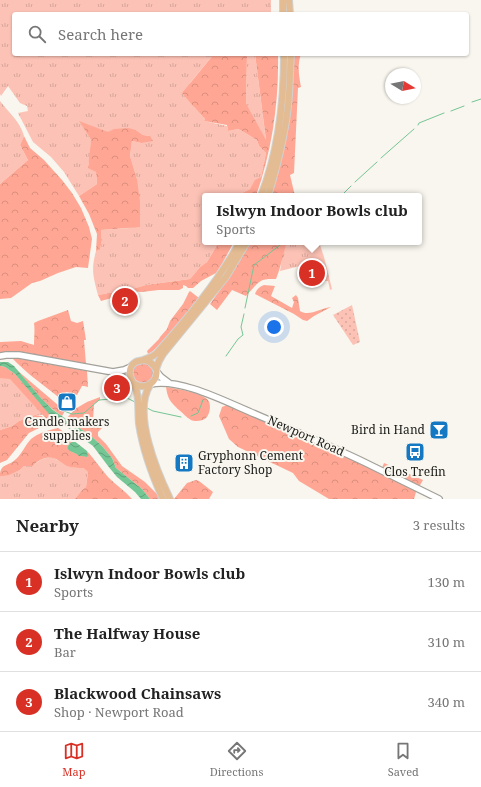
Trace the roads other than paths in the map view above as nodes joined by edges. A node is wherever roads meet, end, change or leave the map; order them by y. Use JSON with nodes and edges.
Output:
{"nodes":[{"id":1,"x":283,"y":0,"type":"edge"},
{"id":2,"x":289,"y":0,"type":"edge"},
{"id":3,"x":283,"y":12,"type":"edge"},
{"id":4,"x":290,"y":12,"type":"edge"},
{"id":5,"x":284,"y":56,"type":"edge"},
{"id":6,"x":290,"y":56,"type":"edge"},
{"id":7,"x":262,"y":193,"type":"edge"},
{"id":8,"x":269,"y":193,"type":"edge"},
{"id":9,"x":238,"y":245,"type":"edge"},
{"id":10,"x":245,"y":245,"type":"edge"},
{"id":11,"x":0,"y":356,"type":"edge"},
{"id":12,"x":144,"y":360,"type":"junction"},
{"id":13,"x":131,"y":367,"type":"junction"},
{"id":14,"x":156,"y":370,"type":"junction"},
{"id":15,"x":112,"y":372,"type":"junction"},
{"id":16,"x":133,"y":383,"type":"junction"},
{"id":17,"x":170,"y":383,"type":"junction"},
{"id":18,"x":150,"y":385,"type":"junction"},
{"id":19,"x":140,"y":402,"type":"junction"},
{"id":20,"x":163,"y":499,"type":"edge"},
{"id":21,"x":170,"y":499,"type":"edge"},
{"id":22,"x":439,"y":499,"type":"edge"}],
"edges":[{"from":1,"to":3,"type":"main road"},
{"from":2,"to":4,"type":"main road"},
{"from":5,"to":7,"type":"main road"},
{"from":6,"to":8,"type":"main road"},
{"from":9,"to":12,"type":"main road"},
{"from":10,"to":14,"type":"main road"},
{"from":11,"to":15,"type":"main road"},
{"from":12,"to":13,"type":"main road"},
{"from":12,"to":14,"type":"main road"},
{"from":13,"to":15,"type":"main road"},
{"from":13,"to":16,"type":"main road"},
{"from":14,"to":17,"type":"main road","name":"Newport Road"},
{"from":14,"to":18,"type":"main road"},
{"from":15,"to":16,"type":"main road"},
{"from":16,"to":18,"type":"main road"},
{"from":16,"to":19,"type":"main road"},
{"from":17,"to":18,"type":"main road","name":"Newport Road"},
{"from":17,"to":22,"type":"main road","name":"Newport Road"},
{"from":18,"to":19,"type":"main road"},
{"from":19,"to":20,"type":"main road"},
{"from":19,"to":21,"type":"main road"}]}
